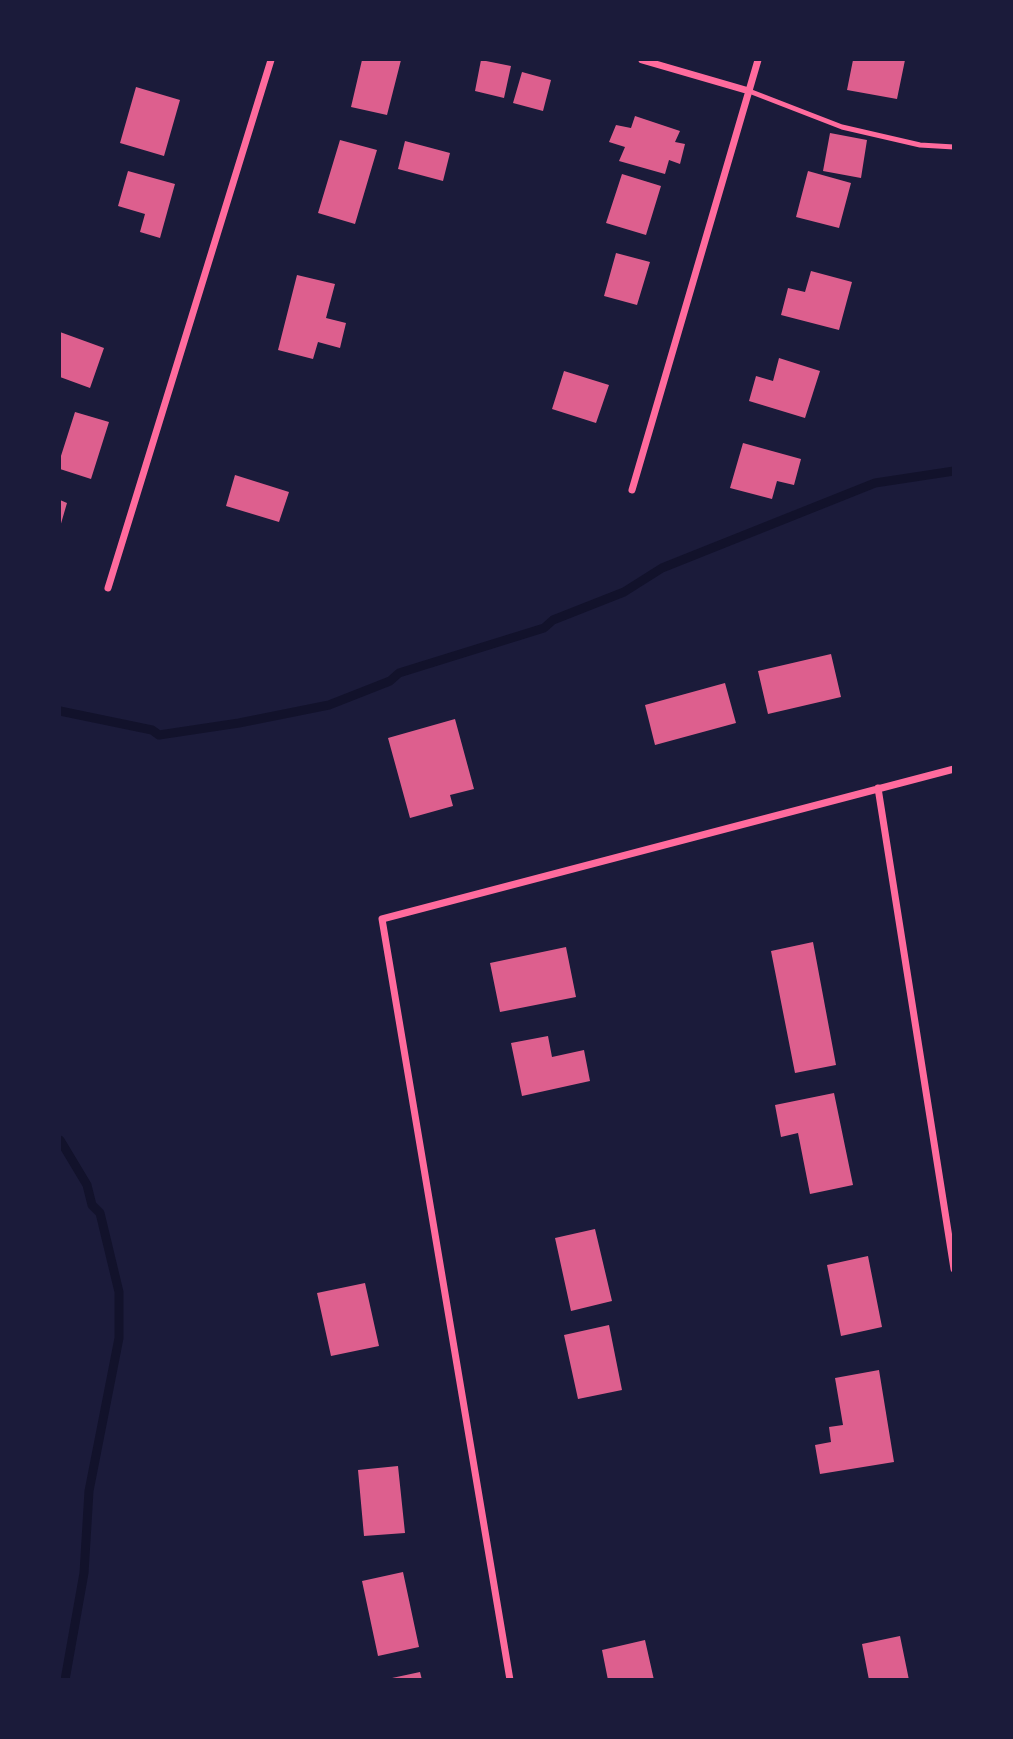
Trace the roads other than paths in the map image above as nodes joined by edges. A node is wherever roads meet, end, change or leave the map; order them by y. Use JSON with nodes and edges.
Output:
{"nodes":[{"id":1,"x":271,"y":60,"type":"edge"},
{"id":2,"x":642,"y":60,"type":"edge"},
{"id":3,"x":758,"y":60,"type":"edge"},
{"id":4,"x":749,"y":91,"type":"junction"},
{"id":5,"x":954,"y":147,"type":"edge"},
{"id":6,"x":632,"y":490,"type":"dead end"},
{"id":7,"x":108,"y":588,"type":"dead end"},
{"id":8,"x":954,"y":769,"type":"edge"},
{"id":9,"x":878,"y":788,"type":"junction"},
{"id":10,"x":954,"y":1269,"type":"edge"},
{"id":11,"x":510,"y":1679,"type":"edge"}],
"edges":[{"from":1,"to":7,"type":"street"},
{"from":2,"to":4,"type":"street"},
{"from":3,"to":4,"type":"street"},
{"from":4,"to":5,"type":"lane"},
{"from":4,"to":6,"type":"street"},
{"from":8,"to":9,"type":"street"},
{"from":9,"to":10,"type":"street"},
{"from":9,"to":11,"type":"street"}]}
